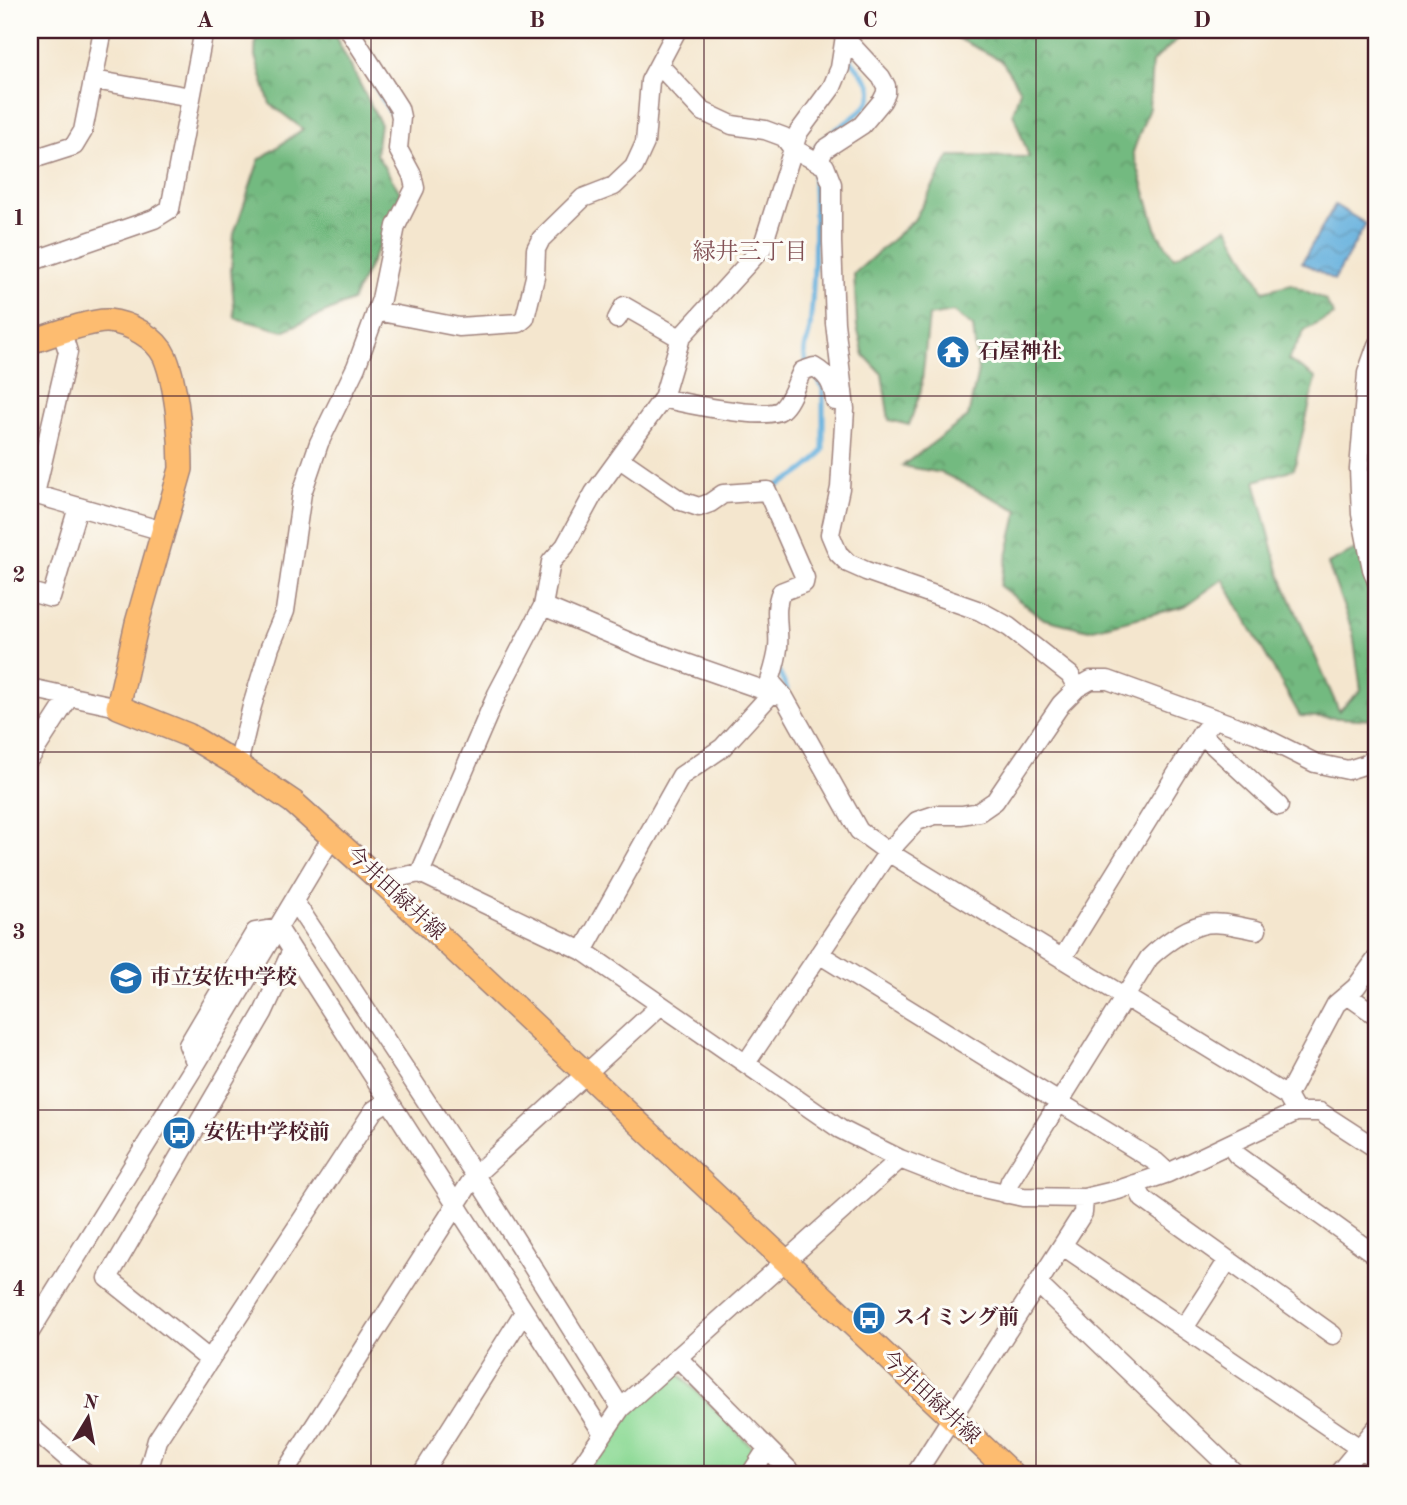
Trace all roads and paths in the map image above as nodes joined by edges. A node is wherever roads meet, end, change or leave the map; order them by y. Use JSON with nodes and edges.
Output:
{"nodes":[{"id":1,"x":103,"y":30,"type":"edge"},
{"id":2,"x":204,"y":30,"type":"edge"},
{"id":3,"x":349,"y":30,"type":"edge"},
{"id":4,"x":677,"y":30,"type":"edge"},
{"id":5,"x":845,"y":34,"type":"edge"},
{"id":6,"x":659,"y":65,"type":"junction"},
{"id":7,"x":94,"y":80,"type":"junction"},
{"id":8,"x":191,"y":97,"type":"junction"},
{"id":9,"x":792,"y":148,"type":"junction"},
{"id":10,"x":30,"y":160,"type":"edge"},
{"id":11,"x":818,"y":162,"type":"junction"},
{"id":12,"x":30,"y":262,"type":"edge"},
{"id":13,"x":376,"y":311,"type":"junction"},
{"id":14,"x":617,"y":319,"type":"dead end"},
{"id":15,"x":62,"y":332,"type":"junction"},
{"id":16,"x":680,"y":338,"type":"junction"},
{"id":17,"x":30,"y":342,"type":"edge"},
{"id":18,"x":1377,"y":345,"type":"edge"},
{"id":19,"x":663,"y":398,"type":"junction"},
{"id":20,"x":844,"y":449,"type":"junction"},
{"id":21,"x":620,"y":460,"type":"junction"},
{"id":22,"x":33,"y":494,"type":"edge"},
{"id":23,"x":78,"y":507,"type":"junction"},
{"id":24,"x":163,"y":531,"type":"junction"},
{"id":25,"x":1377,"y":582,"type":"edge"},
{"id":26,"x":30,"y":592,"type":"edge"},
{"id":27,"x":543,"y":606,"type":"junction"},
{"id":28,"x":30,"y":688,"type":"edge"},
{"id":29,"x":1077,"y":688,"type":"junction"},
{"id":30,"x":778,"y":695,"type":"junction"},
{"id":31,"x":70,"y":696,"type":"junction"},
{"id":32,"x":118,"y":707,"type":"junction"},
{"id":33,"x":1214,"y":719,"type":"junction"},
{"id":34,"x":1201,"y":734,"type":"junction"},
{"id":35,"x":1377,"y":753,"type":"edge"},
{"id":36,"x":30,"y":758,"type":"edge"},
{"id":37,"x":238,"y":765,"type":"junction"},
{"id":38,"x":1279,"y":806,"type":"dead end"},
{"id":39,"x":332,"y":837,"type":"junction"},
{"id":40,"x":888,"y":852,"type":"junction"},
{"id":41,"x":420,"y":873,"type":"junction"},
{"id":42,"x":381,"y":881,"type":"junction"},
{"id":43,"x":295,"y":901,"type":"junction"},
{"id":44,"x":278,"y":928,"type":"junction"},
{"id":45,"x":1257,"y":930,"type":"dead end"},
{"id":46,"x":292,"y":950,"type":"junction"},
{"id":47,"x":583,"y":951,"type":"junction"},
{"id":48,"x":819,"y":954,"type":"junction"},
{"id":49,"x":1377,"y":958,"type":"edge"},
{"id":50,"x":1062,"y":959,"type":"junction"},
{"id":51,"x":1347,"y":995,"type":"junction"},
{"id":52,"x":1125,"y":998,"type":"junction"},
{"id":53,"x":661,"y":1005,"type":"junction"},
{"id":54,"x":1377,"y":1016,"type":"edge"},
{"id":55,"x":746,"y":1063,"type":"junction"},
{"id":56,"x":586,"y":1073,"type":"junction"},
{"id":57,"x":388,"y":1101,"type":"junction"},
{"id":58,"x":1059,"y":1102,"type":"junction"},
{"id":59,"x":1291,"y":1104,"type":"junction"},
{"id":60,"x":1229,"y":1144,"type":"junction"},
{"id":61,"x":1377,"y":1149,"type":"edge"},
{"id":62,"x":900,"y":1159,"type":"junction"},
{"id":63,"x":1168,"y":1173,"type":"junction"},
{"id":64,"x":475,"y":1175,"type":"junction"},
{"id":65,"x":1135,"y":1184,"type":"junction"},
{"id":66,"x":1006,"y":1194,"type":"junction"},
{"id":67,"x":1084,"y":1198,"type":"junction"},
{"id":68,"x":455,"y":1206,"type":"junction"},
{"id":69,"x":1063,"y":1246,"type":"junction"},
{"id":70,"x":1377,"y":1256,"type":"edge"},
{"id":71,"x":1228,"y":1260,"type":"junction"},
{"id":72,"x":785,"y":1261,"type":"junction"},
{"id":73,"x":1038,"y":1284,"type":"junction"},
{"id":74,"x":524,"y":1312,"type":"junction"},
{"id":75,"x":1184,"y":1328,"type":"junction"},
{"id":76,"x":30,"y":1332,"type":"edge"},
{"id":77,"x":1332,"y":1335,"type":"dead end"},
{"id":78,"x":677,"y":1357,"type":"junction"},
{"id":79,"x":210,"y":1360,"type":"junction"},
{"id":80,"x":621,"y":1408,"type":"junction"},
{"id":81,"x":953,"y":1419,"type":"junction"},
{"id":82,"x":30,"y":1426,"type":"edge"},
{"id":83,"x":1377,"y":1427,"type":"edge"},
{"id":84,"x":603,"y":1432,"type":"junction"},
{"id":85,"x":1360,"y":1448,"type":"junction"},
{"id":86,"x":767,"y":1449,"type":"junction"},
{"id":87,"x":1377,"y":1460,"type":"edge"},
{"id":88,"x":87,"y":1475,"type":"edge"},
{"id":89,"x":147,"y":1475,"type":"edge"},
{"id":90,"x":283,"y":1475,"type":"edge"},
{"id":91,"x":421,"y":1475,"type":"edge"},
{"id":92,"x":575,"y":1475,"type":"edge"},
{"id":93,"x":750,"y":1475,"type":"edge"},
{"id":94,"x":794,"y":1475,"type":"edge"},
{"id":95,"x":915,"y":1475,"type":"edge"},
{"id":96,"x":1013,"y":1475,"type":"edge"},
{"id":97,"x":1237,"y":1475,"type":"edge"},
{"id":98,"x":1337,"y":1475,"type":"edge"}],
"edges":[{"from":1,"to":7,"type":"street"},
{"from":2,"to":8,"type":"street"},
{"from":3,"to":13,"type":"street"},
{"from":4,"to":6,"type":"street"},
{"from":5,"to":9,"type":"street"},
{"from":5,"to":11,"type":"street"},
{"from":6,"to":9,"type":"street"},
{"from":6,"to":13,"type":"street"},
{"from":7,"to":8,"type":"street"},
{"from":7,"to":10,"type":"street"},
{"from":8,"to":12,"type":"street"},
{"from":9,"to":11,"type":"street"},
{"from":9,"to":16,"type":"street"},
{"from":11,"to":20,"type":"street"},
{"from":13,"to":37,"type":"street"},
{"from":14,"to":16,"type":"street"},
{"from":15,"to":17,"type":"main road"},
{"from":15,"to":22,"type":"street"},
{"from":15,"to":24,"type":"main road"},
{"from":16,"to":19,"type":"street"},
{"from":18,"to":25,"type":"street"},
{"from":19,"to":20,"type":"street"},
{"from":19,"to":21,"type":"street"},
{"from":20,"to":29,"type":"street"},
{"from":21,"to":27,"type":"street"},
{"from":21,"to":30,"type":"street"},
{"from":22,"to":23,"type":"street"},
{"from":23,"to":24,"type":"street"},
{"from":23,"to":26,"type":"street"},
{"from":24,"to":32,"type":"main road"},
{"from":27,"to":30,"type":"street"},
{"from":27,"to":41,"type":"street"},
{"from":28,"to":31,"type":"street"},
{"from":29,"to":33,"type":"street"},
{"from":29,"to":40,"type":"street"},
{"from":30,"to":40,"type":"street"},
{"from":30,"to":47,"type":"street"},
{"from":31,"to":32,"type":"street"},
{"from":31,"to":36,"type":"street"},
{"from":32,"to":37,"type":"main road","name":"今井田緑井線"},
{"from":33,"to":34,"type":"street"},
{"from":33,"to":35,"type":"street"},
{"from":34,"to":38,"type":"street"},
{"from":34,"to":50,"type":"street"},
{"from":37,"to":39,"type":"main road","name":"今井田緑井線"},
{"from":39,"to":42,"type":"main road","name":"今井田緑井線"},
{"from":39,"to":43,"type":"street"},
{"from":40,"to":48,"type":"street"},
{"from":40,"to":50,"type":"street"},
{"from":41,"to":42,"type":"street"},
{"from":41,"to":47,"type":"street"},
{"from":42,"to":56,"type":"main road","name":"今井田緑井線"},
{"from":43,"to":44,"type":"street"},
{"from":43,"to":64,"type":"street"},
{"from":44,"to":46,"type":"street"},
{"from":44,"to":76,"type":"street"},
{"from":45,"to":52,"type":"street"},
{"from":46,"to":57,"type":"street"},
{"from":46,"to":79,"type":"street"},
{"from":47,"to":53,"type":"street"},
{"from":48,"to":55,"type":"street"},
{"from":48,"to":58,"type":"street"},
{"from":49,"to":51,"type":"street"},
{"from":50,"to":52,"type":"street"},
{"from":51,"to":54,"type":"street"},
{"from":51,"to":59,"type":"street"},
{"from":52,"to":58,"type":"street"},
{"from":52,"to":59,"type":"street"},
{"from":53,"to":55,"type":"street"},
{"from":53,"to":56,"type":"street"},
{"from":55,"to":62,"type":"street"},
{"from":56,"to":64,"type":"street"},
{"from":56,"to":72,"type":"main road","name":"今井田緑井線"},
{"from":57,"to":68,"type":"street"},
{"from":57,"to":79,"type":"street"},
{"from":58,"to":63,"type":"street"},
{"from":58,"to":66,"type":"street"},
{"from":59,"to":60,"type":"street"},
{"from":59,"to":61,"type":"street"},
{"from":60,"to":63,"type":"street"},
{"from":60,"to":70,"type":"street"},
{"from":62,"to":66,"type":"street"},
{"from":62,"to":72,"type":"street"},
{"from":63,"to":65,"type":"street"},
{"from":64,"to":68,"type":"street"},
{"from":64,"to":80,"type":"street"},
{"from":65,"to":67,"type":"street"},
{"from":65,"to":71,"type":"street"},
{"from":66,"to":67,"type":"street"},
{"from":67,"to":69,"type":"street"},
{"from":68,"to":74,"type":"street"},
{"from":68,"to":90,"type":"street"},
{"from":69,"to":73,"type":"street"},
{"from":69,"to":75,"type":"street"},
{"from":71,"to":75,"type":"street"},
{"from":71,"to":77,"type":"street"},
{"from":72,"to":78,"type":"street"},
{"from":72,"to":81,"type":"main road","name":"今井田緑井線"},
{"from":73,"to":81,"type":"street"},
{"from":73,"to":97,"type":"street"},
{"from":74,"to":84,"type":"street"},
{"from":74,"to":91,"type":"street"},
{"from":75,"to":85,"type":"street"},
{"from":78,"to":80,"type":"street"},
{"from":78,"to":86,"type":"street"},
{"from":79,"to":89,"type":"street"},
{"from":80,"to":84,"type":"street"},
{"from":81,"to":95,"type":"street"},
{"from":81,"to":96,"type":"main road","name":"今井田緑井線"},
{"from":82,"to":88,"type":"street"},
{"from":83,"to":85,"type":"street"},
{"from":84,"to":92,"type":"street"},
{"from":85,"to":87,"type":"street"},
{"from":85,"to":98,"type":"street"},
{"from":86,"to":93,"type":"street"},
{"from":86,"to":94,"type":"street"}]}
